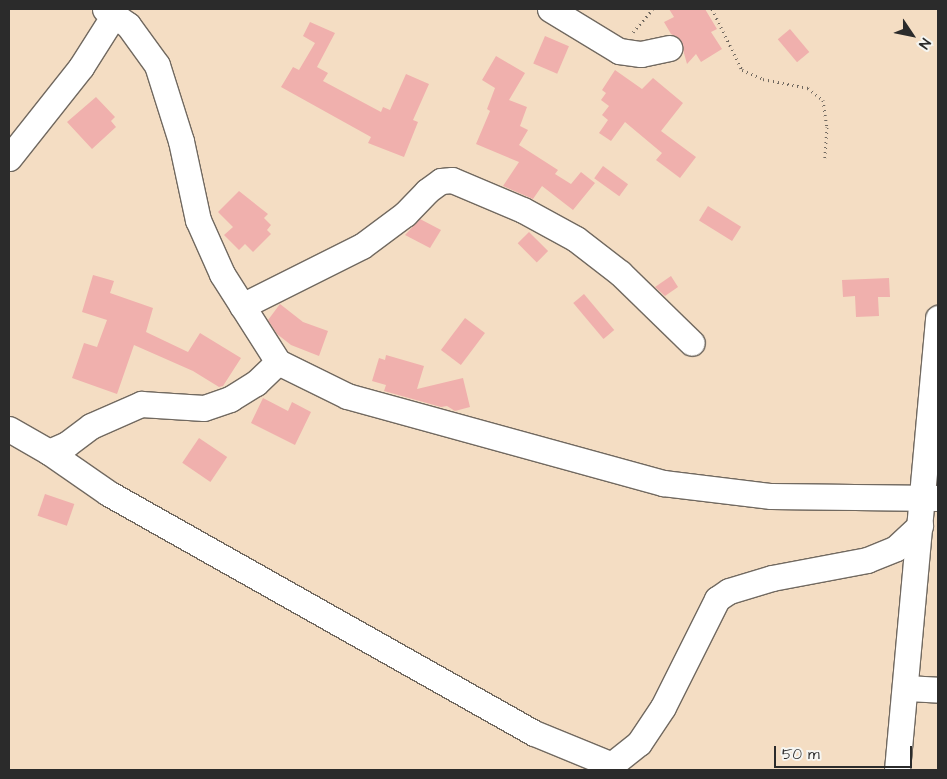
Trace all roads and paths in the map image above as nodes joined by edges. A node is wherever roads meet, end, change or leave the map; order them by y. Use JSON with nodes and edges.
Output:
{"nodes":[{"id":1,"x":550,"y":9,"type":"edge"},
{"id":2,"x":653,"y":9,"type":"edge"},
{"id":3,"x":712,"y":9,"type":"edge"},
{"id":4,"x":110,"y":12,"type":"edge"},
{"id":5,"x":669,"y":48,"type":"dead end"},
{"id":6,"x":620,"y":51,"type":"junction"},
{"id":7,"x":9,"y":158,"type":"edge"},
{"id":8,"x":826,"y":158,"type":"dead end"},
{"id":9,"x":242,"y":306,"type":"junction"},
{"id":10,"x":938,"y":318,"type":"edge"},
{"id":11,"x":692,"y":343,"type":"dead end"},
{"id":12,"x":278,"y":362,"type":"junction"},
{"id":13,"x":9,"y":429,"type":"edge"},
{"id":14,"x":49,"y":452,"type":"junction"},
{"id":15,"x":930,"y":498,"type":"edge"},
{"id":16,"x":920,"y":526,"type":"junction"},
{"id":17,"x":905,"y":688,"type":"junction"},
{"id":18,"x":938,"y":690,"type":"edge"},
{"id":19,"x":609,"y":767,"type":"edge"},
{"id":20,"x":897,"y":770,"type":"edge"}],
"edges":[{"from":1,"to":6,"type":"street"},
{"from":2,"to":6,"type":"path"},
{"from":3,"to":8,"type":"path"},
{"from":4,"to":7,"type":"street"},
{"from":4,"to":9,"type":"street"},
{"from":5,"to":6,"type":"street"},
{"from":9,"to":11,"type":"street"},
{"from":9,"to":12,"type":"street"},
{"from":10,"to":15,"type":"street"},
{"from":12,"to":14,"type":"street"},
{"from":12,"to":15,"type":"street"},
{"from":13,"to":14,"type":"street"},
{"from":14,"to":19,"type":"street"},
{"from":15,"to":16,"type":"street"},
{"from":16,"to":17,"type":"street"},
{"from":16,"to":19,"type":"street"},
{"from":17,"to":18,"type":"street"},
{"from":17,"to":20,"type":"street"}]}
